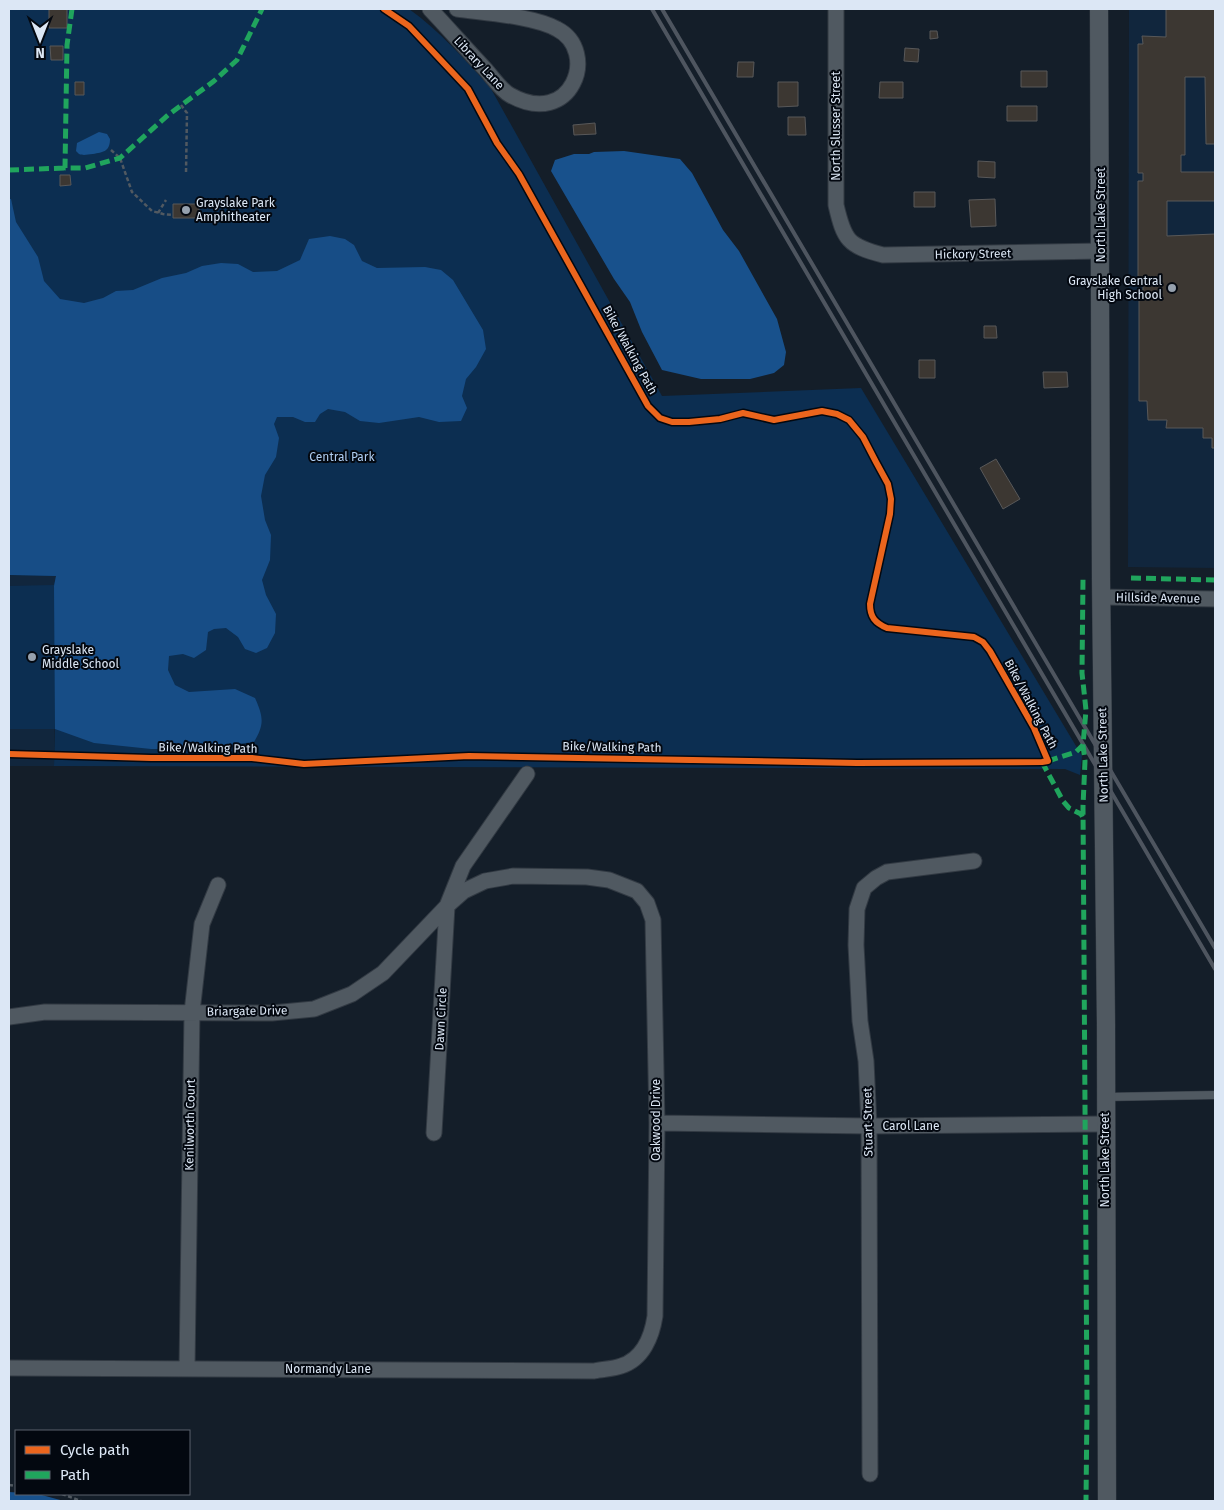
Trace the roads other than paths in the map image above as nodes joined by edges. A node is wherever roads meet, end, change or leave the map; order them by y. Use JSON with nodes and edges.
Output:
{"nodes":[{"id":1,"x":430,"y":9,"type":"edge"},
{"id":2,"x":457,"y":9,"type":"edge"},
{"id":3,"x":836,"y":9,"type":"edge"},
{"id":4,"x":1099,"y":9,"type":"edge"},
{"id":5,"x":849,"y":241,"type":"joint"},
{"id":6,"x":1101,"y":251,"type":"junction"},
{"id":7,"x":1101,"y":598,"type":"junction"},
{"id":8,"x":1215,"y":599,"type":"edge"},
{"id":9,"x":527,"y":774,"type":"dead end"},
{"id":10,"x":974,"y":861,"type":"dead end"},
{"id":11,"x":218,"y":885,"type":"dead end"},
{"id":12,"x":637,"y":891,"type":"joint"},
{"id":13,"x":448,"y":906,"type":"junction"},
{"id":14,"x":192,"y":1012,"type":"junction"},
{"id":15,"x":9,"y":1017,"type":"edge"},
{"id":16,"x":1215,"y":1095,"type":"edge"},
{"id":17,"x":1105,"y":1097,"type":"junction"},
{"id":18,"x":657,"y":1123,"type":"junction"},
{"id":19,"x":1105,"y":1124,"type":"junction"},
{"id":20,"x":869,"y":1126,"type":"junction"},
{"id":21,"x":434,"y":1133,"type":"dead end"},
{"id":22,"x":641,"y":1351,"type":"joint"},
{"id":23,"x":9,"y":1368,"type":"edge"},
{"id":24,"x":187,"y":1368,"type":"junction"},
{"id":25,"x":870,"y":1474,"type":"dead end"},
{"id":26,"x":1101,"y":1501,"type":"edge"},
{"id":27,"x":1107,"y":1501,"type":"edge"}],
"edges":[{"from":1,"to":2,"type":"street","name":"Library Lane"},
{"from":3,"to":5,"type":"street","name":"North Slusser Street"},
{"from":4,"to":6,"type":"street","name":"North Lake Street"},
{"from":5,"to":6,"type":"street","name":"Hickory Street"},
{"from":6,"to":7,"type":"street","name":"North Lake Street"},
{"from":7,"to":8,"type":"street","name":"Hillside Avenue"},
{"from":7,"to":17,"type":"street","name":"North Lake Street"},
{"from":9,"to":13,"type":"street","name":"Briargate Drive"},
{"from":10,"to":20,"type":"street","name":"Stuart Street"},
{"from":11,"to":14,"type":"street","name":"Kenilworth Court"},
{"from":12,"to":13,"type":"street","name":"Briargate Drive"},
{"from":12,"to":18,"type":"street","name":"Oakwood Drive"},
{"from":13,"to":14,"type":"street","name":"Briargate Drive"},
{"from":13,"to":21,"type":"street","name":"Dawn Circle"},
{"from":14,"to":15,"type":"street","name":"Briargate Drive"},
{"from":14,"to":24,"type":"street","name":"Kenilworth Court"},
{"from":16,"to":17,"type":"lane"},
{"from":17,"to":19,"type":"street","name":"North Lake Street"},
{"from":18,"to":20,"type":"street","name":"Carol Lane"},
{"from":18,"to":22,"type":"street","name":"Oakwood Drive"},
{"from":19,"to":20,"type":"street","name":"Carol Lane"},
{"from":19,"to":27,"type":"street","name":"North Lake Street"},
{"from":20,"to":25,"type":"street","name":"Stuart Street"},
{"from":22,"to":24,"type":"street","name":"Normandy Lane"},
{"from":23,"to":24,"type":"street","name":"Normandy Lane"},
{"from":26,"to":27,"type":"lane"}]}
